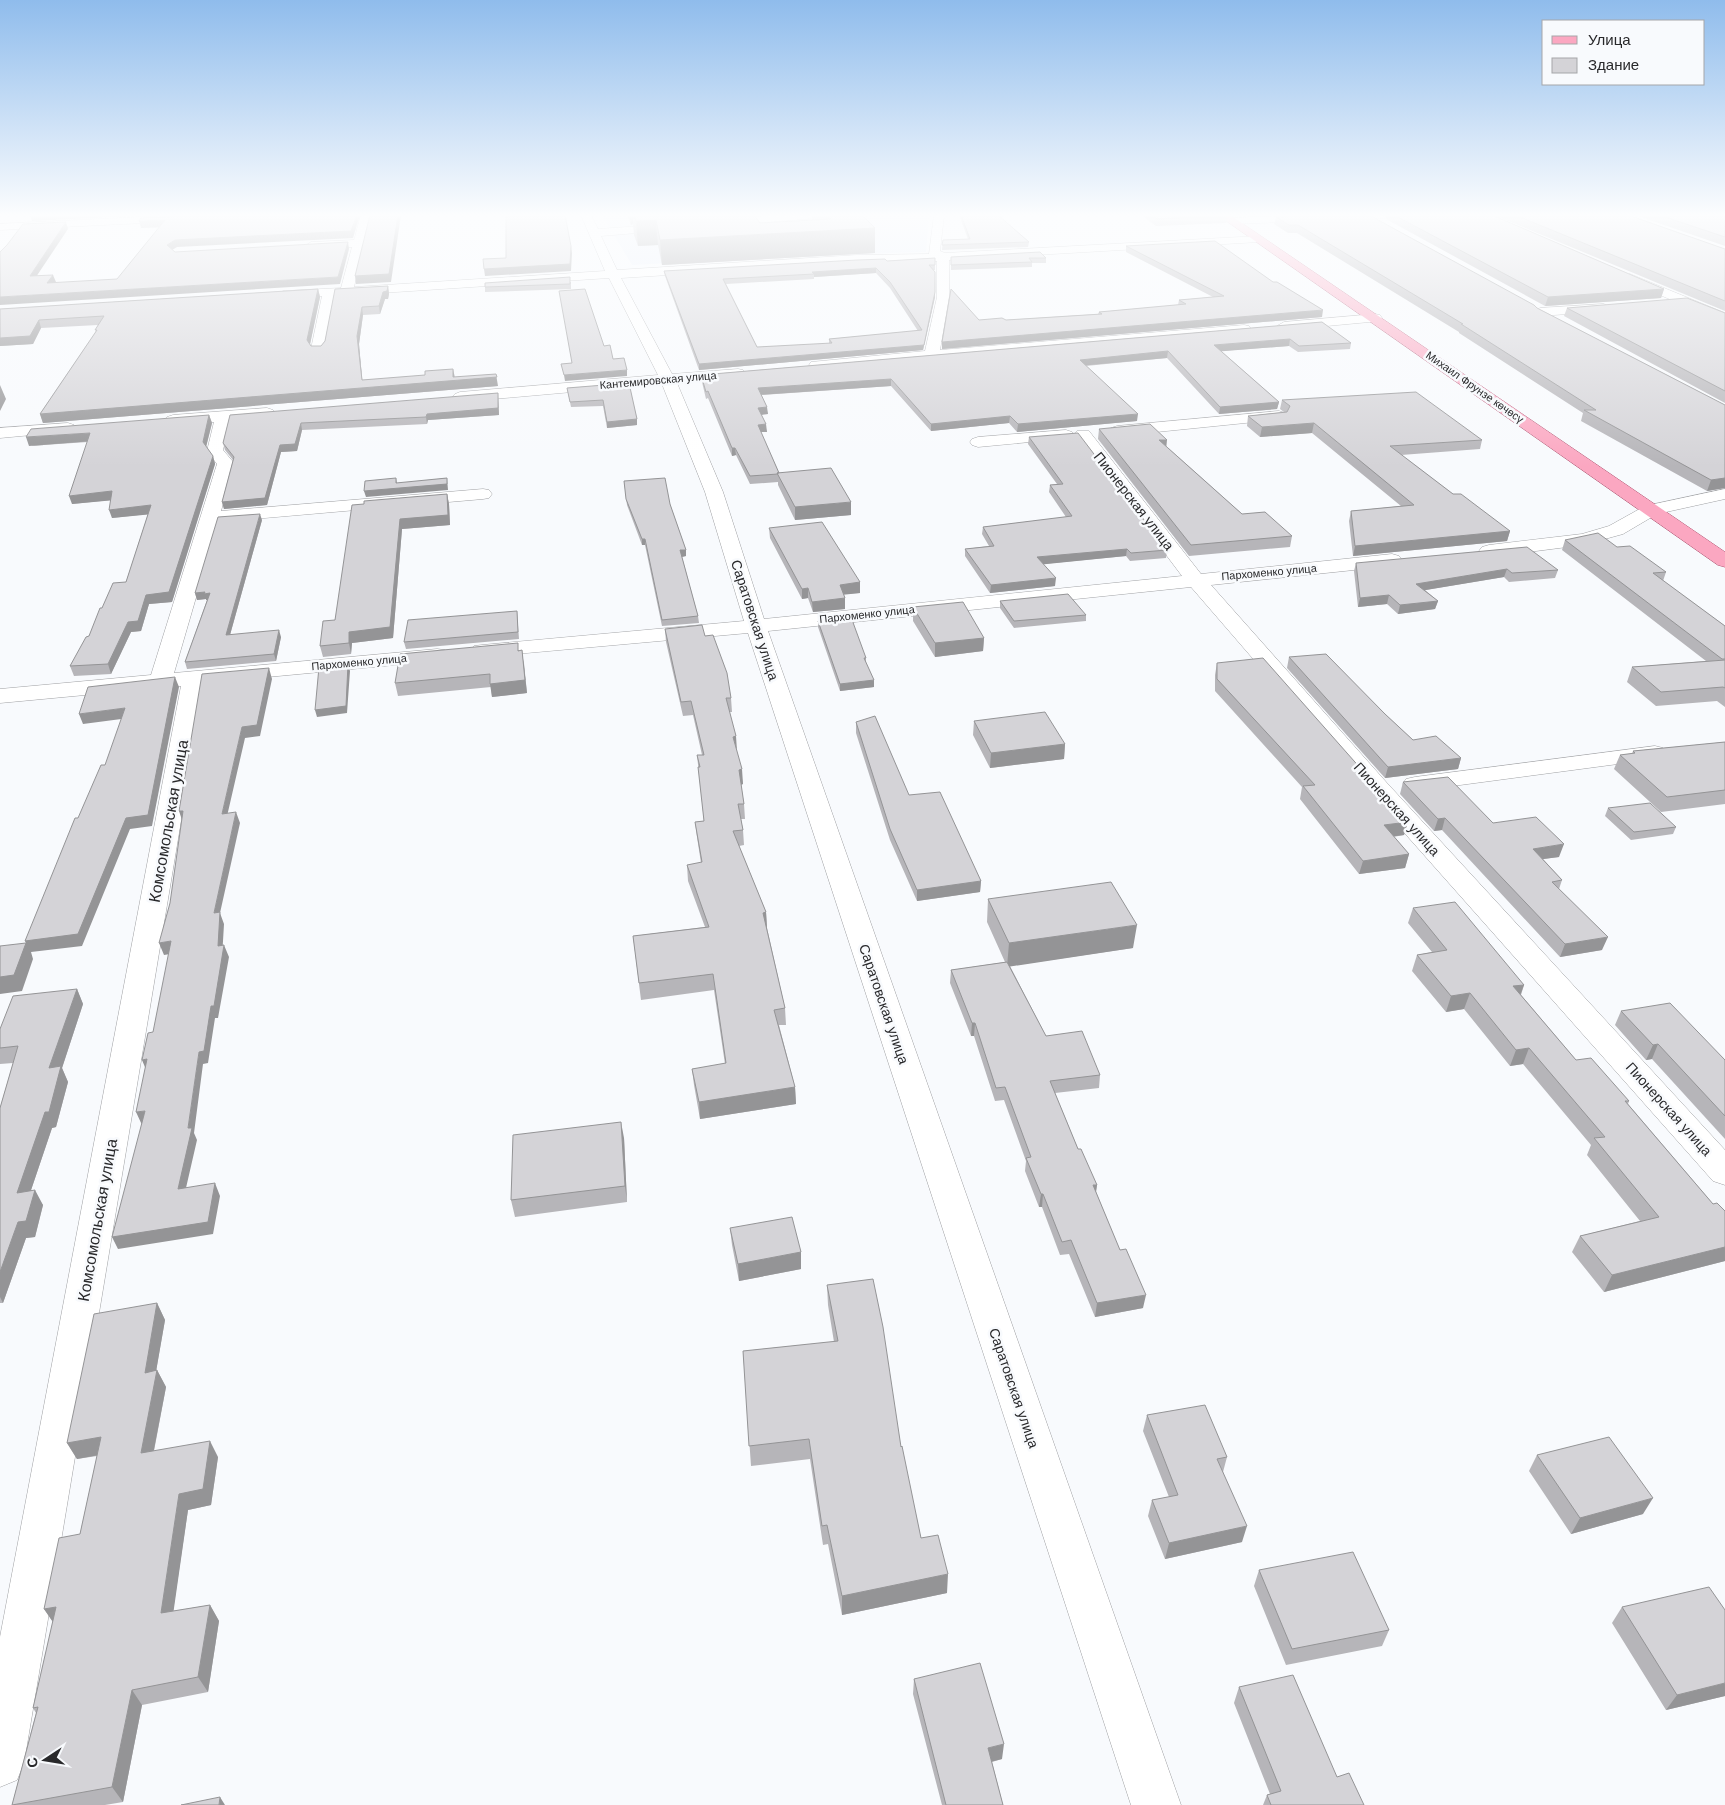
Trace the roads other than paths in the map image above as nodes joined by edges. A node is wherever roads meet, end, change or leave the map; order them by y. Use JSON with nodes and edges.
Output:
{"nodes":[{"id":1,"x":328,"y":299,"type":"edge"},
{"id":2,"x":626,"y":299,"type":"edge"},
{"id":3,"x":943,"y":299,"type":"edge"},
{"id":4,"x":1348,"y":299,"type":"edge"},
{"id":5,"x":1678,"y":299,"type":"edge"},
{"id":6,"x":1715,"y":299,"type":"edge"},
{"id":7,"x":1685,"y":302,"type":"junction"},
{"id":8,"x":1656,"y":304,"type":"edge"},
{"id":9,"x":1618,"y":306,"type":"edge"},
{"id":10,"x":1375,"y":318,"type":"junction"},
{"id":11,"x":1725,"y":318,"type":"edge"},
{"id":12,"x":1567,"y":326,"type":"edge"},
{"id":13,"x":318,"y":349,"type":"edge"},
{"id":14,"x":932,"y":354,"type":"junction"},
{"id":15,"x":804,"y":367,"type":"edge"},
{"id":16,"x":756,"y":371,"type":"edge"},
{"id":17,"x":668,"y":380,"type":"junction"},
{"id":18,"x":450,"y":398,"type":"edge"},
{"id":19,"x":282,"y":412,"type":"edge"},
{"id":20,"x":223,"y":416,"type":"junction"},
{"id":21,"x":1279,"y":416,"type":"edge"},
{"id":22,"x":155,"y":421,"type":"edge"},
{"id":23,"x":87,"y":426,"type":"edge"},
{"id":24,"x":0,"y":432,"type":"edge"},
{"id":25,"x":1083,"y":434,"type":"junction"},
{"id":26,"x":978,"y":442,"type":"dead end"},
{"id":27,"x":483,"y":494,"type":"dead end"},
{"id":28,"x":1725,"y":494,"type":"edge"},
{"id":29,"x":1651,"y":510,"type":"junction"},
{"id":30,"x":210,"y":517,"type":"junction"},
{"id":31,"x":1468,"y":552,"type":"edge"},
{"id":32,"x":1410,"y":558,"type":"edge"},
{"id":33,"x":1725,"y":561,"type":"edge"},
{"id":34,"x":1195,"y":579,"type":"junction"},
{"id":35,"x":756,"y":626,"type":"junction"},
{"id":36,"x":177,"y":678,"type":"junction"},
{"id":37,"x":0,"y":696,"type":"edge"},
{"id":38,"x":1677,"y":750,"type":"edge"},
{"id":39,"x":1378,"y":788,"type":"junction"},
{"id":40,"x":1725,"y":1172,"type":"edge"},
{"id":41,"x":0,"y":1763,"type":"edge"},
{"id":42,"x":1156,"y":1805,"type":"edge"}],
"edges":[{"from":1,"to":13,"type":"street"},
{"from":2,"to":17,"type":"street","name":"Саратовская улица"},
{"from":3,"to":14,"type":"street"},
{"from":4,"to":10,"type":"main road","name":"Михаил Фрунзе көчөсү"},
{"from":5,"to":7,"type":"street"},
{"from":6,"to":7,"type":"street"},
{"from":7,"to":8,"type":"street"},
{"from":7,"to":11,"type":"street"},
{"from":9,"to":12,"type":"street"},
{"from":10,"to":14,"type":"street"},
{"from":10,"to":29,"type":"main road","name":"Михаил Фрунзе көчөсү"},
{"from":14,"to":15,"type":"street"},
{"from":16,"to":17,"type":"street","name":"Кантемировская улица"},
{"from":17,"to":18,"type":"street","name":"Кантемировская улица"},
{"from":17,"to":35,"type":"street","name":"Саратовская улица"},
{"from":19,"to":20,"type":"street"},
{"from":20,"to":22,"type":"street"},
{"from":20,"to":30,"type":"street","name":"Комсомольская улица"},
{"from":21,"to":25,"type":"street"},
{"from":23,"to":24,"type":"street"},
{"from":25,"to":26,"type":"street"},
{"from":25,"to":34,"type":"street","name":"Пионерская улица"},
{"from":27,"to":30,"type":"street"},
{"from":28,"to":29,"type":"street"},
{"from":29,"to":31,"type":"street"},
{"from":29,"to":33,"type":"main road","name":"Михаил Фрунзе көчөсү"},
{"from":30,"to":36,"type":"street","name":"Комсомольская улица"},
{"from":32,"to":34,"type":"street","name":"Пархоменко улица"},
{"from":34,"to":35,"type":"street","name":"Пархоменко улица"},
{"from":34,"to":39,"type":"street","name":"Пионерская улица"},
{"from":35,"to":36,"type":"street","name":"Пархоменко улица"},
{"from":35,"to":42,"type":"street","name":"Саратовская улица"},
{"from":36,"to":37,"type":"street","name":"Пархоменко улица"},
{"from":36,"to":41,"type":"street","name":"Комсомольская улица"},
{"from":38,"to":39,"type":"street"},
{"from":39,"to":40,"type":"street","name":"Пионерская улица"}]}
